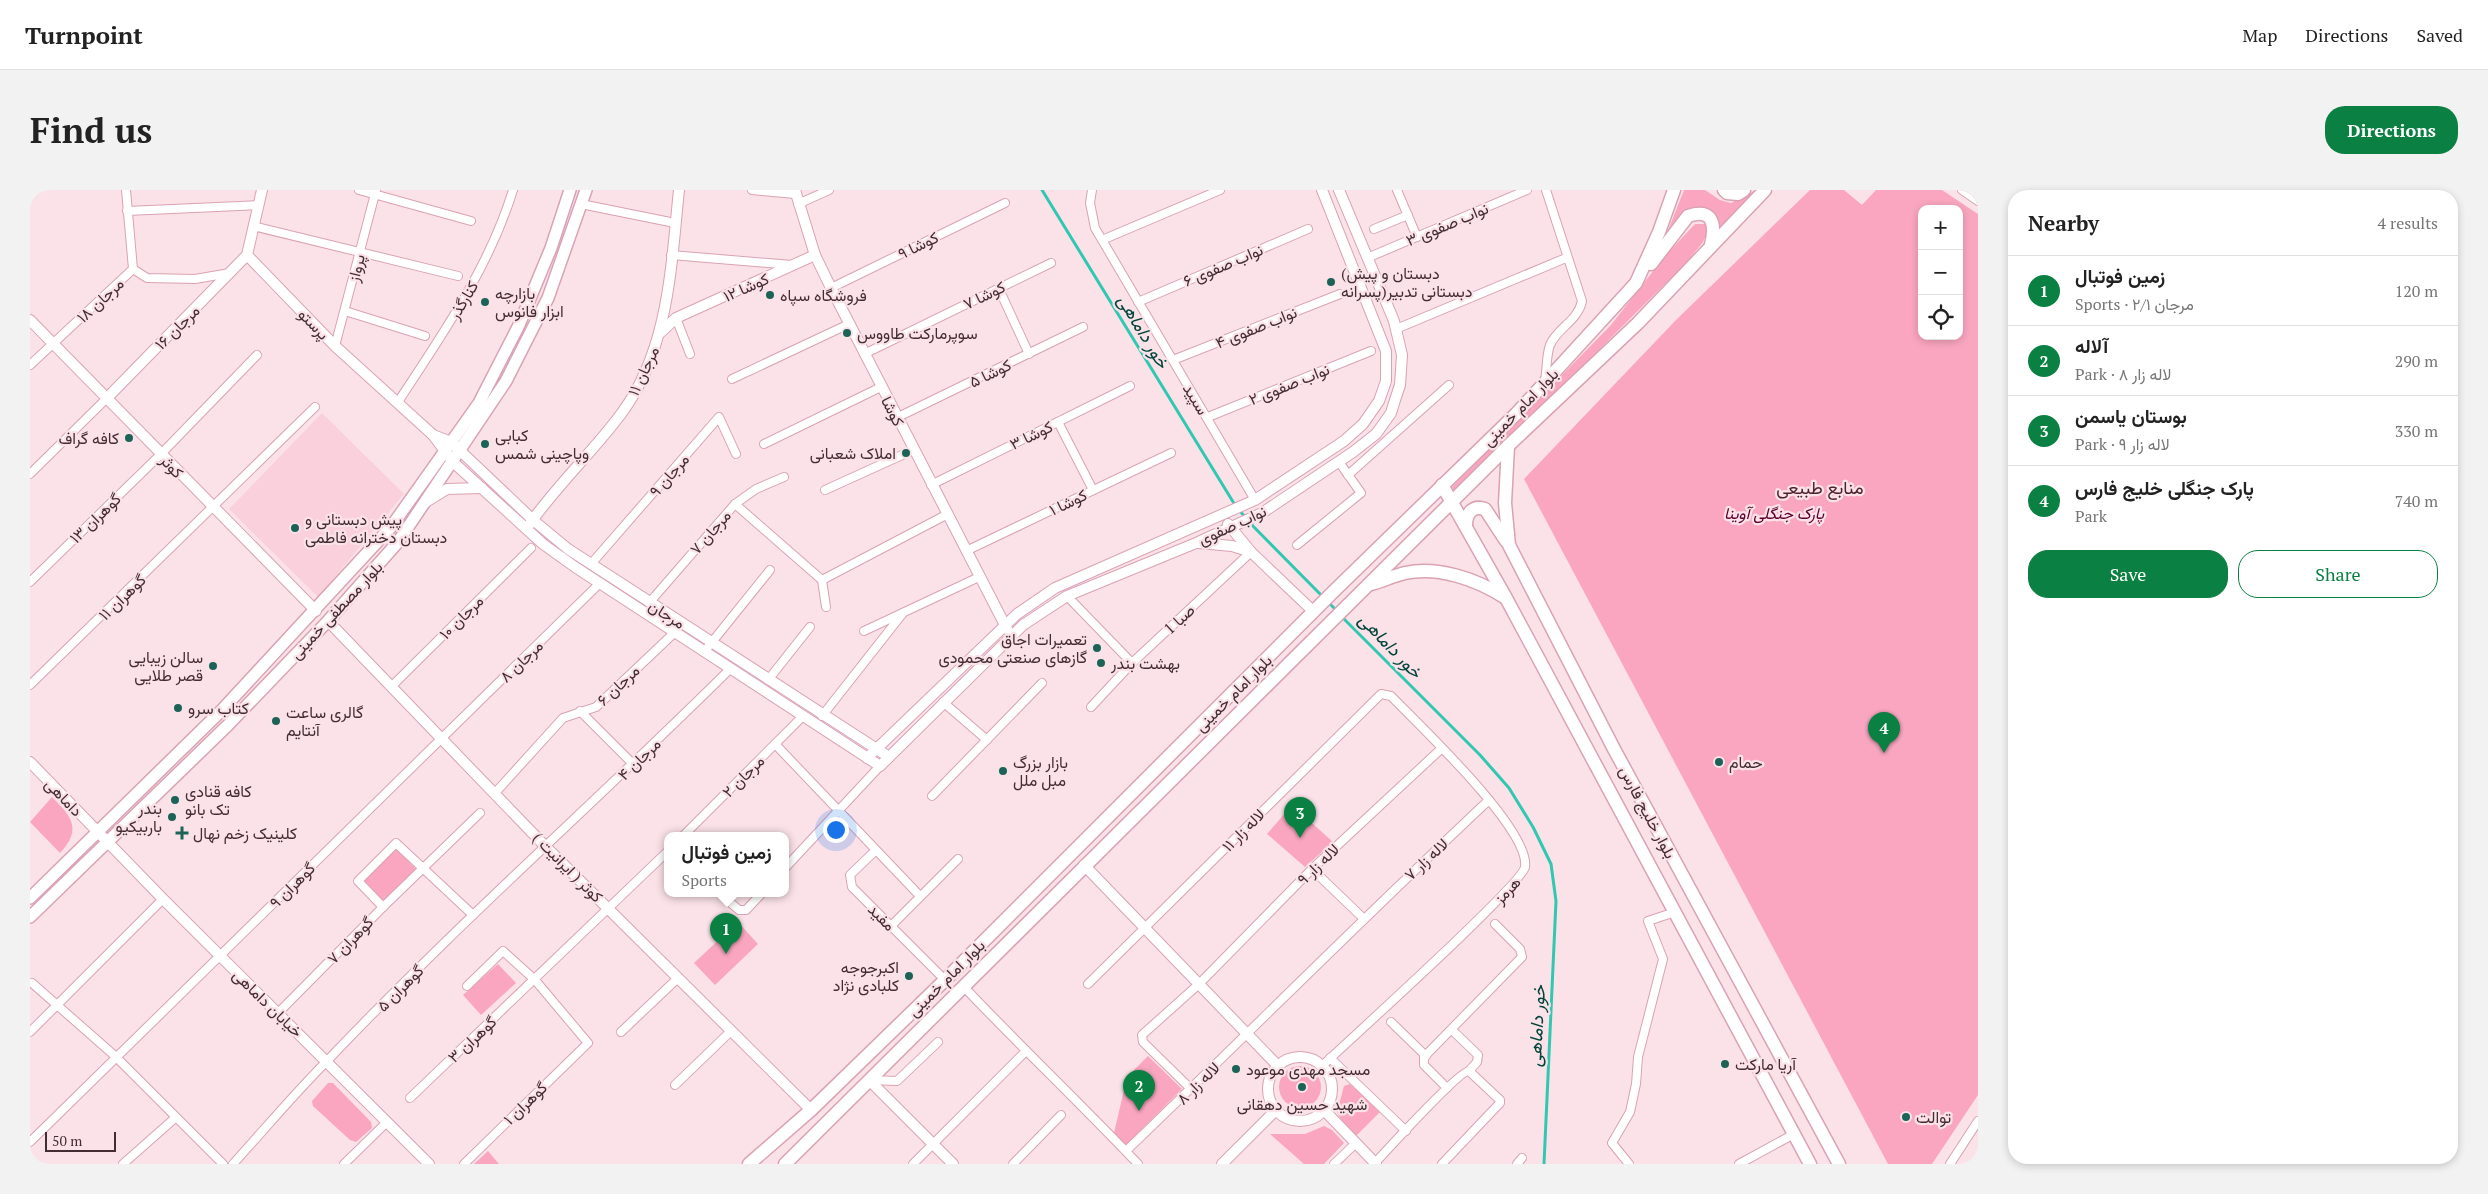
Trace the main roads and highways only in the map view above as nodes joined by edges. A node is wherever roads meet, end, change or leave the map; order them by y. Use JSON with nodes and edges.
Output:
{"nodes":[{"id":1,"x":570,"y":190,"type":"edge"},
{"id":2,"x":586,"y":190,"type":"edge"},
{"id":3,"x":1674,"y":190,"type":"edge"},
{"id":4,"x":1724,"y":190,"type":"edge"},
{"id":5,"x":1744,"y":190,"type":"edge"},
{"id":6,"x":1765,"y":190,"type":"edge"},
{"id":7,"x":1711,"y":245,"type":"junction"},
{"id":8,"x":1636,"y":283,"type":"junction"},
{"id":9,"x":1508,"y":446,"type":"junction"},
{"id":10,"x":1442,"y":485,"type":"junction"},
{"id":11,"x":1453,"y":502,"type":"junction"},
{"id":12,"x":1466,"y":526,"type":"junction"},
{"id":13,"x":1509,"y":546,"type":"junction"},
{"id":14,"x":1366,"y":586,"type":"junction"},
{"id":15,"x":1506,"y":598,"type":"junction"},
{"id":16,"x":30,"y":898,"type":"edge"},
{"id":17,"x":30,"y":917,"type":"edge"},
{"id":18,"x":749,"y":1164,"type":"edge"},
{"id":19,"x":785,"y":1164,"type":"edge"},
{"id":20,"x":1810,"y":1164,"type":"edge"},
{"id":21,"x":1839,"y":1164,"type":"edge"}],
"edges":[{"from":1,"to":16,"type":"main road","name":"بلوار مصطفی خمینی"},
{"from":2,"to":17,"type":"main road","name":"بلوار مصطفی خمینی"},
{"from":3,"to":8,"type":"main road","name":"بلوار امام خمینی"},
{"from":4,"to":5,"type":"main road"},
{"from":6,"to":7,"type":"main road","name":"بلوار امام خمینی"},
{"from":7,"to":8,"type":"main road"},
{"from":7,"to":9,"type":"main road","name":"بلوار امام خمینی"},
{"from":8,"to":10,"type":"main road","name":"بلوار امام خمینی"},
{"from":9,"to":11,"type":"main road","name":"بلوار امام خمینی"},
{"from":9,"to":13,"type":"main road","name":"بلوار خلیج فارس"},
{"from":10,"to":11,"type":"main road","name":"بلوار خلیج فارس"},
{"from":10,"to":18,"type":"main road","name":"بلوار امام خمینی"},
{"from":11,"to":12,"type":"main road","name":"بلوار خلیج فارس"},
{"from":11,"to":14,"type":"main road","name":"بلوار امام خمینی"},
{"from":12,"to":13,"type":"main road"},
{"from":12,"to":15,"type":"main road","name":"بلوار خلیج فارس"},
{"from":13,"to":21,"type":"main road","name":"بلوار خلیج فارس"},
{"from":14,"to":15,"type":"main road"},
{"from":14,"to":19,"type":"main road","name":"بلوار امام خمینی"},
{"from":15,"to":20,"type":"main road","name":"بلوار خلیج فارس"}]}
